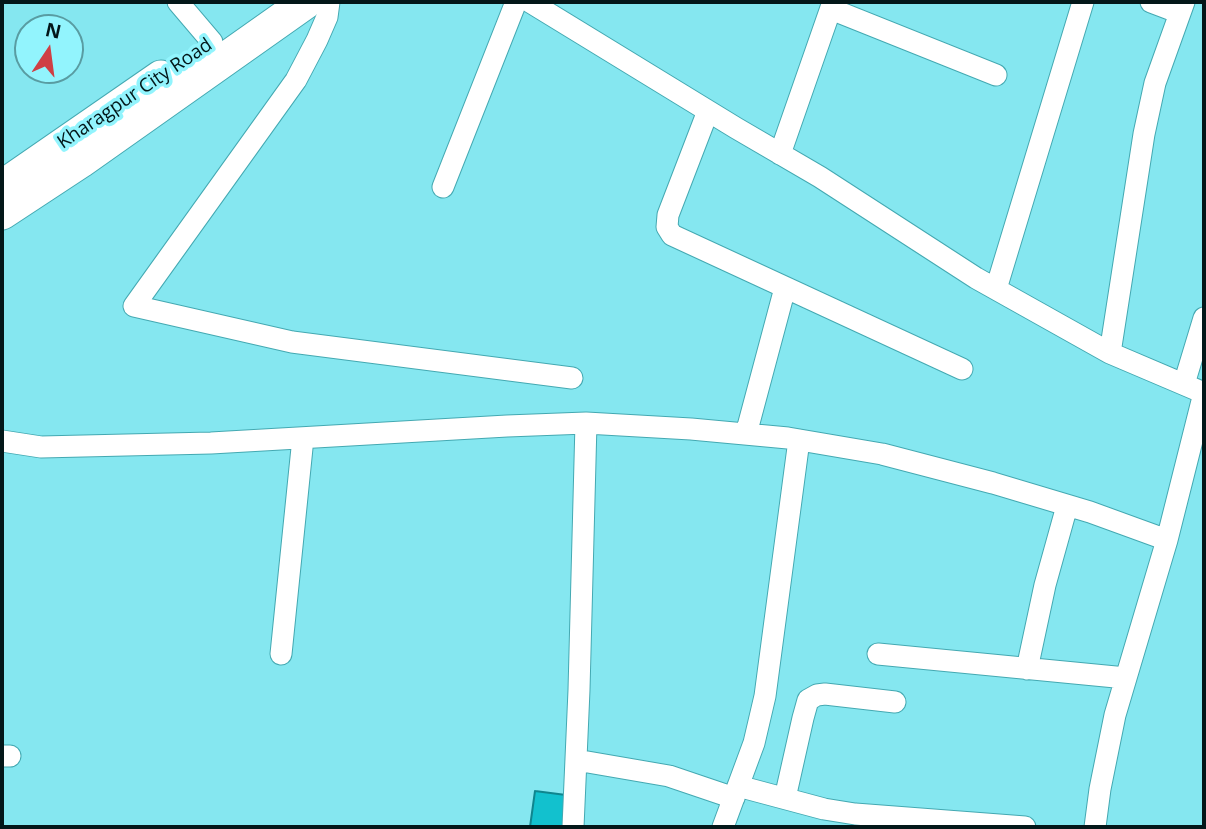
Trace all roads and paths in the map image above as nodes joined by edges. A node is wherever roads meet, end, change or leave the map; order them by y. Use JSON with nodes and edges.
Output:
{"nodes":[{"id":1,"x":178,"y":2,"type":"edge"},
{"id":2,"x":268,"y":2,"type":"edge"},
{"id":3,"x":306,"y":2,"type":"edge"},
{"id":4,"x":329,"y":2,"type":"edge"},
{"id":5,"x":516,"y":2,"type":"edge"},
{"id":6,"x":530,"y":2,"type":"edge"},
{"id":7,"x":1083,"y":2,"type":"edge"},
{"id":8,"x":1151,"y":2,"type":"edge"},
{"id":9,"x":832,"y":6,"type":"edge"},
{"id":10,"x":1182,"y":7,"type":"edge"},
{"id":11,"x":212,"y":42,"type":"junction"},
{"id":12,"x":996,"y":75,"type":"dead end"},
{"id":13,"x":708,"y":111,"type":"junction"},
{"id":14,"x":780,"y":154,"type":"junction"},
{"id":15,"x":2,"y":187,"type":"edge"},
{"id":16,"x":443,"y":187,"type":"dead end"},
{"id":17,"x":2,"y":213,"type":"edge"},
{"id":18,"x":785,"y":288,"type":"junction"},
{"id":19,"x":996,"y":289,"type":"junction"},
{"id":20,"x":1204,"y":318,"type":"edge"},
{"id":21,"x":1110,"y":353,"type":"junction"},
{"id":22,"x":962,"y":369,"type":"dead end"},
{"id":23,"x":572,"y":378,"type":"dead end"},
{"id":24,"x":1198,"y":390,"type":"edge"},
{"id":25,"x":586,"y":423,"type":"junction"},
{"id":26,"x":746,"y":434,"type":"junction"},
{"id":27,"x":303,"y":438,"type":"junction"},
{"id":28,"x":799,"y":440,"type":"junction"},
{"id":29,"x":2,"y":441,"type":"edge"},
{"id":30,"x":1067,"y":506,"type":"junction"},
{"id":31,"x":1167,"y":540,"type":"junction"},
{"id":32,"x":281,"y":654,"type":"dead end"},
{"id":33,"x":878,"y":654,"type":"dead end"},
{"id":34,"x":1027,"y":669,"type":"junction"},
{"id":35,"x":1126,"y":678,"type":"junction"},
{"id":36,"x":895,"y":702,"type":"dead end"},
{"id":37,"x":576,"y":760,"type":"junction"},
{"id":38,"x":736,"y":792,"type":"junction"},
{"id":39,"x":785,"y":798,"type":"junction"},
{"id":40,"x":903,"y":822,"type":"edge"},
{"id":41,"x":573,"y":827,"type":"edge"},
{"id":42,"x":723,"y":827,"type":"edge"},
{"id":43,"x":1025,"y":827,"type":"edge"},
{"id":44,"x":1095,"y":827,"type":"edge"}],
"edges":[{"from":1,"to":11,"type":"street"},
{"from":2,"to":11,"type":"main road","name":"Kharagpur City Road"},
{"from":3,"to":17,"type":"main road"},
{"from":4,"to":23,"type":"street"},
{"from":5,"to":16,"type":"street"},
{"from":6,"to":13,"type":"street"},
{"from":7,"to":19,"type":"street"},
{"from":8,"to":10,"type":"street"},
{"from":9,"to":12,"type":"street"},
{"from":9,"to":14,"type":"street"},
{"from":10,"to":21,"type":"street"},
{"from":11,"to":15,"type":"main road","name":"Kharagpur City Road"},
{"from":13,"to":14,"type":"street"},
{"from":13,"to":18,"type":"street"},
{"from":14,"to":19,"type":"street"},
{"from":18,"to":22,"type":"street"},
{"from":18,"to":26,"type":"street"},
{"from":19,"to":21,"type":"street"},
{"from":20,"to":24,"type":"street"},
{"from":21,"to":24,"type":"street"},
{"from":24,"to":31,"type":"street"},
{"from":25,"to":26,"type":"street"},
{"from":25,"to":27,"type":"street"},
{"from":25,"to":37,"type":"street"},
{"from":26,"to":28,"type":"street"},
{"from":27,"to":29,"type":"street"},
{"from":27,"to":32,"type":"street"},
{"from":28,"to":30,"type":"street"},
{"from":28,"to":38,"type":"street"},
{"from":30,"to":31,"type":"street"},
{"from":30,"to":34,"type":"street"},
{"from":31,"to":35,"type":"street"},
{"from":33,"to":34,"type":"street"},
{"from":34,"to":35,"type":"street"},
{"from":35,"to":44,"type":"street"},
{"from":36,"to":39,"type":"street"},
{"from":37,"to":38,"type":"street"},
{"from":37,"to":41,"type":"street"},
{"from":38,"to":39,"type":"street"},
{"from":38,"to":42,"type":"street"},
{"from":39,"to":40,"type":"street"},
{"from":40,"to":43,"type":"street"}]}
